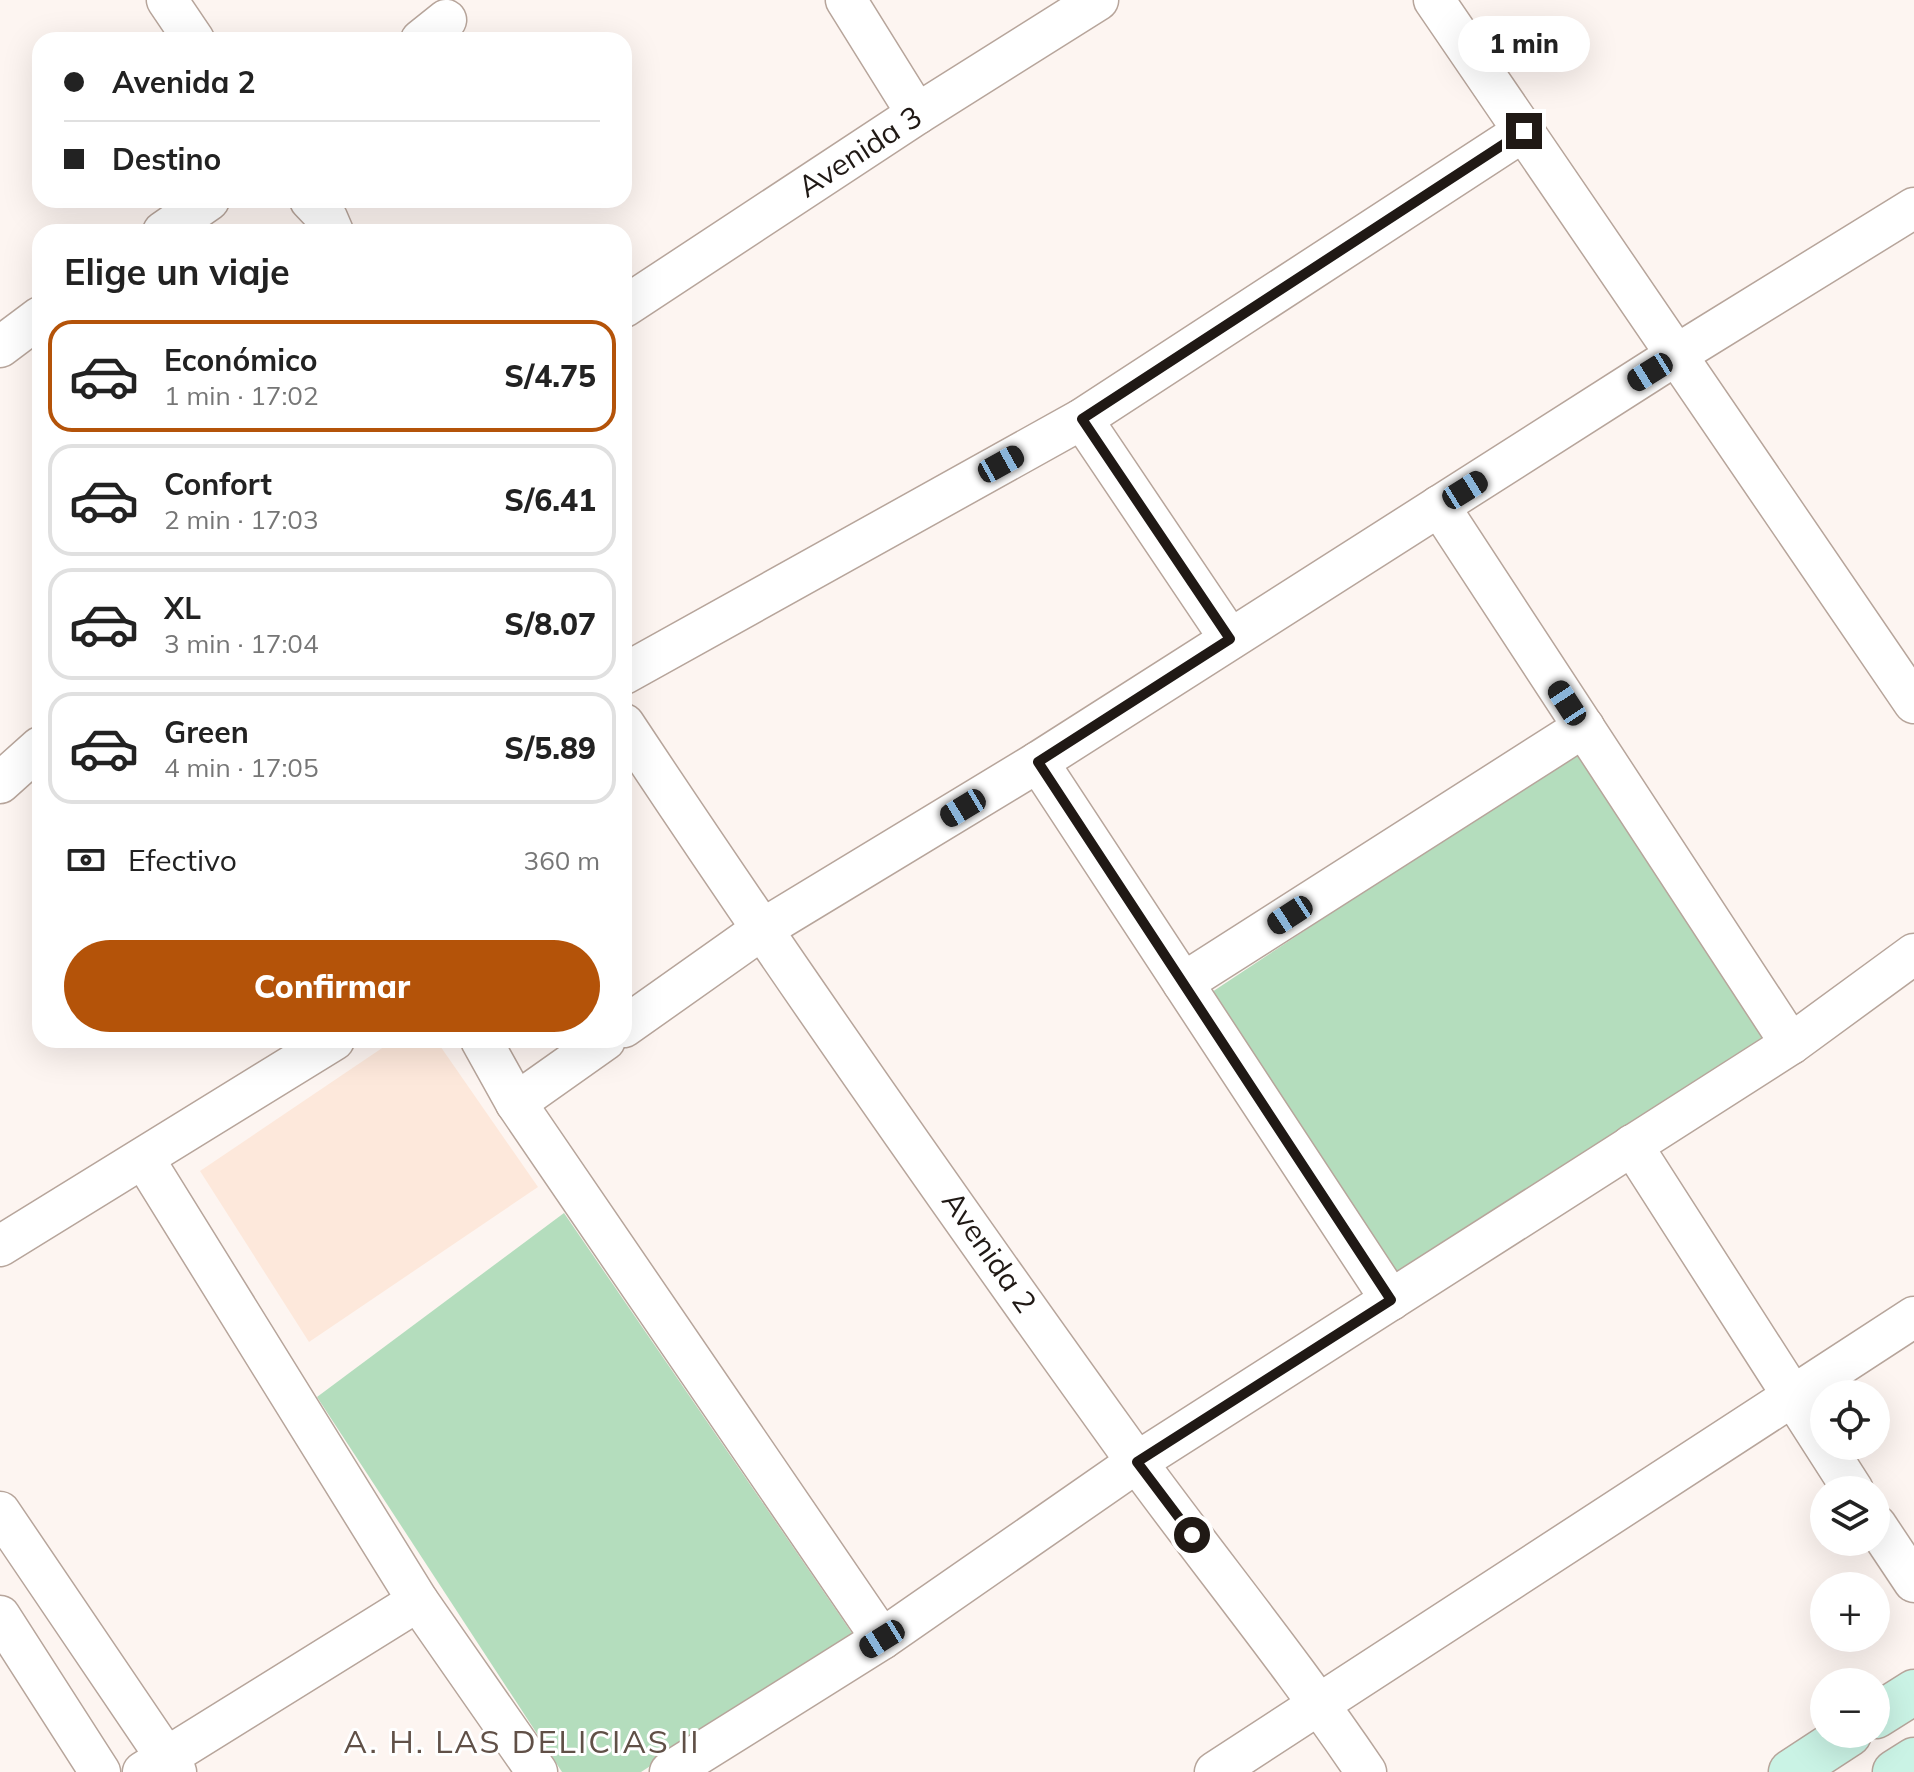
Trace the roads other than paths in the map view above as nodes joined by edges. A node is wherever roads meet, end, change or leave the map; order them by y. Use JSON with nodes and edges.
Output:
{"nodes":[{"id":1,"x":167,"y":0,"type":"edge"},
{"id":2,"x":846,"y":0,"type":"edge"},
{"id":3,"x":1098,"y":0,"type":"edge"},
{"id":4,"x":1434,"y":0,"type":"edge"},
{"id":5,"x":189,"y":32,"type":"edge"},
{"id":6,"x":917,"y":114,"type":"junction"},
{"id":7,"x":1524,"y":131,"type":"junction"},
{"id":8,"x":198,"y":208,"type":"edge"},
{"id":9,"x":318,"y":208,"type":"edge"},
{"id":10,"x":1914,"y":208,"type":"edge"},
{"id":11,"x":174,"y":224,"type":"edge"},
{"id":12,"x":330,"y":224,"type":"edge"},
{"id":13,"x":632,"y":302,"type":"edge"},
{"id":14,"x":32,"y":323,"type":"edge"},
{"id":15,"x":0,"y":347,"type":"edge"},
{"id":16,"x":1676,"y":355,"type":"junction"},
{"id":17,"x":1082,"y":419,"type":"junction"},
{"id":18,"x":1439,"y":506,"type":"junction"},
{"id":19,"x":1230,"y":639,"type":"junction"},
{"id":20,"x":632,"y":670,"type":"edge"},
{"id":21,"x":1914,"y":703,"type":"edge"},
{"id":22,"x":1584,"y":727,"type":"junction"},
{"id":23,"x":632,"y":736,"type":"edge"},
{"id":24,"x":32,"y":754,"type":"edge"},
{"id":25,"x":1038,"y":762,"type":"junction"},
{"id":26,"x":0,"y":783,"type":"edge"},
{"id":27,"x":761,"y":930,"type":"junction"},
{"id":28,"x":1914,"y":954,"type":"edge"},
{"id":29,"x":1183,"y":983,"type":"junction"},
{"id":30,"x":632,"y":1021,"type":"edge"},
{"id":31,"x":1791,"y":1044,"type":"junction"},
{"id":32,"x":321,"y":1048,"type":"edge"},
{"id":33,"x":485,"y":1048,"type":"edge"},
{"id":34,"x":594,"y":1048,"type":"edge"},
{"id":35,"x":516,"y":1103,"type":"junction"},
{"id":36,"x":1632,"y":1145,"type":"junction"},
{"id":37,"x":144,"y":1159,"type":"junction"},
{"id":38,"x":0,"y":1246,"type":"edge"},
{"id":39,"x":1391,"y":1300,"type":"junction"},
{"id":40,"x":1914,"y":1317,"type":"edge"},
{"id":41,"x":1791,"y":1396,"type":"junction"},
{"id":42,"x":1137,"y":1462,"type":"junction"},
{"id":43,"x":1844,"y":1476,"type":"edge"},
{"id":44,"x":0,"y":1512,"type":"edge"},
{"id":45,"x":1890,"y":1546,"type":"edge"},
{"id":46,"x":1914,"y":1582,"type":"edge"},
{"id":47,"x":418,"y":1601,"type":"junction"},
{"id":48,"x":0,"y":1616,"type":"edge"},
{"id":49,"x":882,"y":1639,"type":"junction"},
{"id":50,"x":1914,"y":1692,"type":"edge"},
{"id":51,"x":1320,"y":1704,"type":"junction"},
{"id":52,"x":1890,"y":1707,"type":"edge"},
{"id":53,"x":1828,"y":1748,"type":"edge"},
{"id":54,"x":1914,"y":1760,"type":"edge"},
{"id":55,"x":162,"y":1767,"type":"edge"},
{"id":56,"x":100,"y":1772,"type":"edge"},
{"id":57,"x":537,"y":1772,"type":"edge"},
{"id":58,"x":670,"y":1772,"type":"edge"},
{"id":59,"x":1215,"y":1772,"type":"edge"},
{"id":60,"x":1366,"y":1772,"type":"edge"},
{"id":61,"x":1791,"y":1772,"type":"edge"},
{"id":62,"x":1895,"y":1772,"type":"edge"}],
"edges":[{"from":1,"to":5,"type":"street"},
{"from":2,"to":6,"type":"street"},
{"from":3,"to":6,"type":"street","name":"Avenida 3"},
{"from":4,"to":7,"type":"street"},
{"from":6,"to":13,"type":"street","name":"Avenida 3"},
{"from":7,"to":16,"type":"street"},
{"from":7,"to":17,"type":"street"},
{"from":8,"to":11,"type":"street"},
{"from":9,"to":12,"type":"street"},
{"from":10,"to":16,"type":"street"},
{"from":14,"to":15,"type":"street"},
{"from":16,"to":18,"type":"street"},
{"from":16,"to":21,"type":"street"},
{"from":17,"to":19,"type":"street"},
{"from":17,"to":20,"type":"street"},
{"from":18,"to":19,"type":"street"},
{"from":18,"to":22,"type":"street"},
{"from":19,"to":25,"type":"street"},
{"from":22,"to":29,"type":"street"},
{"from":22,"to":31,"type":"street"},
{"from":23,"to":27,"type":"street","name":"Avenida 2"},
{"from":24,"to":26,"type":"street"},
{"from":25,"to":27,"type":"street"},
{"from":25,"to":29,"type":"street"},
{"from":27,"to":30,"type":"street"},
{"from":27,"to":42,"type":"street","name":"Avenida 2"},
{"from":28,"to":31,"type":"street"},
{"from":29,"to":39,"type":"street"},
{"from":31,"to":36,"type":"street"},
{"from":32,"to":37,"type":"street"},
{"from":33,"to":35,"type":"street"},
{"from":34,"to":35,"type":"street"},
{"from":35,"to":49,"type":"street"},
{"from":36,"to":39,"type":"street"},
{"from":36,"to":41,"type":"street"},
{"from":37,"to":38,"type":"street"},
{"from":37,"to":47,"type":"street"},
{"from":39,"to":42,"type":"street"},
{"from":40,"to":41,"type":"street"},
{"from":41,"to":43,"type":"street"},
{"from":41,"to":51,"type":"street"},
{"from":42,"to":49,"type":"street"},
{"from":42,"to":51,"type":"street","name":"Avenida 2"},
{"from":44,"to":55,"type":"street"},
{"from":45,"to":46,"type":"street"},
{"from":47,"to":55,"type":"street"},
{"from":47,"to":57,"type":"street"},
{"from":48,"to":56,"type":"street"},
{"from":49,"to":58,"type":"street"},
{"from":50,"to":52,"type":"main road"},
{"from":51,"to":59,"type":"street"},
{"from":51,"to":60,"type":"street","name":"Avenida 2"},
{"from":53,"to":61,"type":"main road"},
{"from":54,"to":62,"type":"main road"}]}
